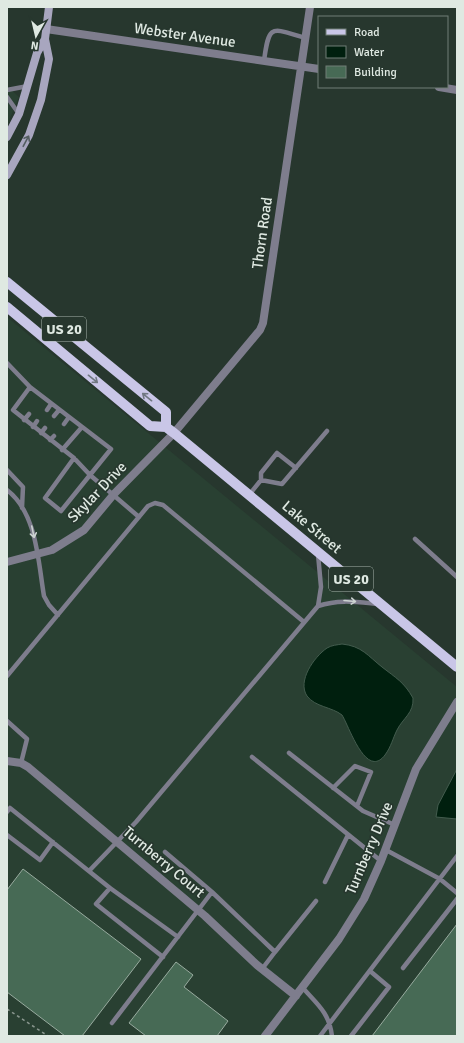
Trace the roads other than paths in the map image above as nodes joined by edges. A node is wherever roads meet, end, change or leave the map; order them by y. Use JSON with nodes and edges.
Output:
{"nodes":[{"id":1,"x":49,"y":7,"type":"edge"},
{"id":2,"x":310,"y":7,"type":"edge"},
{"id":3,"x":46,"y":29,"type":"junction"},
{"id":4,"x":305,"y":38,"type":"junction"},
{"id":5,"x":45,"y":39,"type":"junction"},
{"id":6,"x":264,"y":61,"type":"junction"},
{"id":7,"x":301,"y":66,"type":"junction"},
{"id":8,"x":318,"y":69,"type":"edge"},
{"id":9,"x":28,"y":86,"type":"junction"},
{"id":10,"x":445,"y":88,"type":"edge"},
{"id":11,"x":7,"y":90,"type":"edge"},
{"id":12,"x":457,"y":90,"type":"edge"},
{"id":13,"x":7,"y":97,"type":"edge"},
{"id":14,"x":19,"y":114,"type":"junction"},
{"id":15,"x":7,"y":137,"type":"edge"},
{"id":16,"x":7,"y":175,"type":"edge"},
{"id":17,"x":7,"y":282,"type":"edge"},
{"id":18,"x":7,"y":307,"type":"edge"},
{"id":19,"x":7,"y":363,"type":"edge"},
{"id":20,"x":30,"y":387,"type":"junction"},
{"id":21,"x":42,"y":397,"type":"junction"},
{"id":22,"x":38,"y":402,"type":"dead end"},
{"id":23,"x":52,"y":404,"type":"junction"},
{"id":24,"x":47,"y":410,"type":"dead end"},
{"id":25,"x":59,"y":410,"type":"junction"},
{"id":26,"x":29,"y":414,"type":"dead end"},
{"id":27,"x":54,"y":416,"type":"dead end"},
{"id":28,"x":69,"y":417,"type":"junction"},
{"id":29,"x":24,"y":420,"type":"junction"},
{"id":30,"x":38,"y":421,"type":"dead end"},
{"id":31,"x":64,"y":424,"type":"dead end"},
{"id":32,"x":33,"y":427,"type":"junction"},
{"id":33,"x":82,"y":427,"type":"junction"},
{"id":34,"x":166,"y":427,"type":"junction"},
{"id":35,"x":45,"y":428,"type":"dead end"},
{"id":36,"x":327,"y":431,"type":"dead end"},
{"id":37,"x":41,"y":433,"type":"junction"},
{"id":38,"x":174,"y":433,"type":"junction"},
{"id":39,"x":54,"y":436,"type":"dead end"},
{"id":40,"x":50,"y":440,"type":"junction"},
{"id":41,"x":62,"y":450,"type":"junction"},
{"id":42,"x":74,"y":458,"type":"junction"},
{"id":43,"x":296,"y":468,"type":"junction"},
{"id":44,"x":7,"y":470,"type":"edge"},
{"id":45,"x":90,"y":475,"type":"junction"},
{"id":46,"x":261,"y":480,"type":"junction"},
{"id":47,"x":7,"y":490,"type":"edge"},
{"id":48,"x":114,"y":494,"type":"junction"},
{"id":49,"x":249,"y":495,"type":"junction"},
{"id":50,"x":22,"y":509,"type":"junction"},
{"id":51,"x":139,"y":517,"type":"junction"},
{"id":52,"x":415,"y":539,"type":"dead end"},
{"id":53,"x":317,"y":552,"type":"junction"},
{"id":54,"x":37,"y":554,"type":"junction"},
{"id":55,"x":7,"y":562,"type":"edge"},
{"id":56,"x":457,"y":576,"type":"edge"},
{"id":57,"x":382,"y":605,"type":"junction"},
{"id":58,"x":318,"y":606,"type":"junction"},
{"id":59,"x":58,"y":615,"type":"junction"},
{"id":60,"x":304,"y":622,"type":"junction"},
{"id":61,"x":457,"y":667,"type":"edge"},
{"id":62,"x":7,"y":676,"type":"edge"},
{"id":63,"x":457,"y":702,"type":"edge"},
{"id":64,"x":7,"y":721,"type":"edge"},
{"id":65,"x":289,"y":753,"type":"dead end"},
{"id":66,"x":252,"y":757,"type":"dead end"},
{"id":67,"x":7,"y":761,"type":"edge"},
{"id":68,"x":21,"y":763,"type":"junction"},
{"id":69,"x":333,"y":788,"type":"junction"},
{"id":70,"x":357,"y":806,"type":"junction"},
{"id":71,"x":7,"y":812,"type":"edge"},
{"id":72,"x":395,"y":825,"type":"junction"},
{"id":73,"x":7,"y":835,"type":"edge"},
{"id":74,"x":348,"y":835,"type":"junction"},
{"id":75,"x":117,"y":841,"type":"junction"},
{"id":76,"x":53,"y":842,"type":"junction"},
{"id":77,"x":386,"y":850,"type":"junction"},
{"id":78,"x":165,"y":852,"type":"dead end"},
{"id":79,"x":457,"y":856,"type":"edge"},
{"id":80,"x":381,"y":861,"type":"junction"},
{"id":81,"x":89,"y":871,"type":"junction"},
{"id":82,"x":440,"y":878,"type":"junction"},
{"id":83,"x":325,"y":882,"type":"dead end"},
{"id":84,"x":110,"y":888,"type":"junction"},
{"id":85,"x":212,"y":892,"type":"junction"},
{"id":86,"x":457,"y":893,"type":"edge"},
{"id":87,"x":457,"y":898,"type":"edge"},
{"id":88,"x":316,"y":901,"type":"dead end"},
{"id":89,"x":199,"y":910,"type":"junction"},
{"id":90,"x":178,"y":938,"type":"junction"},
{"id":91,"x":275,"y":952,"type":"junction"},
{"id":92,"x":163,"y":957,"type":"junction"},
{"id":93,"x":403,"y":968,"type":"dead end"},
{"id":94,"x":262,"y":969,"type":"junction"},
{"id":95,"x":370,"y":971,"type":"junction"},
{"id":96,"x":302,"y":987,"type":"junction"},
{"id":97,"x":296,"y":996,"type":"junction"},
{"id":98,"x":112,"y":1023,"type":"dead end"},
{"id":99,"x":330,"y":1023,"type":"junction"},
{"id":100,"x":265,"y":1036,"type":"edge"},
{"id":101,"x":320,"y":1036,"type":"edge"},
{"id":102,"x":332,"y":1036,"type":"edge"},
{"id":103,"x":351,"y":1036,"type":"edge"}],
"edges":[{"from":1,"to":3,"type":"main road"},
{"from":2,"to":4,"type":"street","name":"Thorn Road"},
{"from":3,"to":5,"type":"main road"},
{"from":3,"to":6,"type":"street","name":"Webster Avenue"},
{"from":4,"to":6,"type":"lane"},
{"from":4,"to":7,"type":"street","name":"Thorn Road"},
{"from":5,"to":9,"type":"main road"},
{"from":16,"to":5,"type":"main road","one_way":true},
{"from":6,"to":7,"type":"street","name":"Webster Avenue"},
{"from":7,"to":8,"type":"street","name":"Webster Avenue"},
{"from":7,"to":38,"type":"street","name":"Thorn Road"},
{"from":9,"to":11,"type":"lane"},
{"from":9,"to":14,"type":"main road"},
{"from":10,"to":12,"type":"street"},
{"from":13,"to":14,"type":"lane"},
{"from":14,"to":15,"type":"main road"},
{"from":34,"to":17,"type":"main road","number":"US 20","one_way":true},
{"from":18,"to":34,"type":"main road","name":"Lake Street","number":"US 20","one_way":true},
{"from":19,"to":20,"type":"lane"},
{"from":20,"to":21,"type":"lane"},
{"from":20,"to":29,"type":"lane"},
{"from":21,"to":22,"type":"lane"},
{"from":21,"to":23,"type":"lane"},
{"from":23,"to":24,"type":"lane"},
{"from":23,"to":25,"type":"lane"},
{"from":25,"to":27,"type":"lane"},
{"from":25,"to":28,"type":"lane"},
{"from":26,"to":29,"type":"lane"},
{"from":28,"to":31,"type":"lane"},
{"from":28,"to":33,"type":"lane"},
{"from":29,"to":32,"type":"lane"},
{"from":30,"to":32,"type":"lane"},
{"from":32,"to":37,"type":"lane"},
{"from":33,"to":41,"type":"lane"},
{"from":33,"to":45,"type":"lane"},
{"from":34,"to":38,"type":"main road","name":"Lake Street","number":"US 20"},
{"from":35,"to":37,"type":"lane"},
{"from":36,"to":43,"type":"lane"},
{"from":37,"to":40,"type":"lane"},
{"from":38,"to":48,"type":"street","name":"Skylar Drive"},
{"from":38,"to":49,"type":"main road","name":"Lake Street","number":"US 20"},
{"from":39,"to":40,"type":"lane"},
{"from":40,"to":41,"type":"lane"},
{"from":41,"to":42,"type":"lane"},
{"from":42,"to":45,"type":"lane"},
{"from":42,"to":45,"type":"lane"},
{"from":43,"to":46,"type":"lane"},
{"from":43,"to":46,"type":"lane"},
{"from":44,"to":50,"type":"lane"},
{"from":45,"to":48,"type":"lane"},
{"from":46,"to":49,"type":"lane"},
{"from":47,"to":50,"type":"lane"},
{"from":48,"to":51,"type":"lane"},
{"from":48,"to":54,"type":"street","name":"Skylar Drive"},
{"from":49,"to":53,"type":"main road","name":"Lake Street","number":"US 20"},
{"from":50,"to":54,"type":"lane","one_way":true},
{"from":51,"to":59,"type":"lane"},
{"from":51,"to":60,"type":"lane"},
{"from":52,"to":56,"type":"lane"},
{"from":53,"to":57,"type":"main road","name":"Lake Street","number":"US 20"},
{"from":53,"to":58,"type":"lane"},
{"from":54,"to":55,"type":"street","name":"Skylar Drive"},
{"from":54,"to":59,"type":"lane"},
{"from":58,"to":57,"type":"lane","one_way":true},
{"from":57,"to":61,"type":"main road","name":"Lake Street","number":"US 20"},
{"from":58,"to":60,"type":"lane"},
{"from":59,"to":62,"type":"lane"},
{"from":60,"to":75,"type":"lane"},
{"from":63,"to":72,"type":"street","name":"Turnberry Drive"},
{"from":64,"to":68,"type":"lane"},
{"from":65,"to":69,"type":"lane"},
{"from":66,"to":74,"type":"lane"},
{"from":67,"to":68,"type":"street","name":"Turnberry Court"},
{"from":68,"to":75,"type":"street","name":"Turnberry Court"},
{"from":69,"to":70,"type":"lane"},
{"from":69,"to":70,"type":"lane"},
{"from":70,"to":72,"type":"lane"},
{"from":71,"to":76,"type":"lane"},
{"from":72,"to":77,"type":"street","name":"Turnberry Drive"},
{"from":73,"to":76,"type":"lane"},
{"from":74,"to":80,"type":"lane"},
{"from":74,"to":83,"type":"lane"},
{"from":75,"to":81,"type":"lane"},
{"from":75,"to":89,"type":"street","name":"Turnberry Court"},
{"from":76,"to":81,"type":"lane"},
{"from":77,"to":80,"type":"street","name":"Turnberry Drive"},
{"from":77,"to":82,"type":"lane"},
{"from":78,"to":85,"type":"lane"},
{"from":79,"to":82,"type":"lane"},
{"from":80,"to":96,"type":"street","name":"Turnberry Drive"},
{"from":81,"to":84,"type":"lane"},
{"from":82,"to":86,"type":"lane"},
{"from":82,"to":95,"type":"lane"},
{"from":84,"to":90,"type":"lane"},
{"from":84,"to":92,"type":"lane"},
{"from":85,"to":89,"type":"lane"},
{"from":85,"to":91,"type":"lane"},
{"from":87,"to":93,"type":"lane"},
{"from":88,"to":91,"type":"lane"},
{"from":89,"to":90,"type":"lane"},
{"from":89,"to":94,"type":"street","name":"Turnberry Court"},
{"from":90,"to":92,"type":"lane"},
{"from":91,"to":94,"type":"lane"},
{"from":92,"to":98,"type":"lane"},
{"from":94,"to":97,"type":"street","name":"Turnberry Court"},
{"from":95,"to":99,"type":"lane"},
{"from":95,"to":103,"type":"lane"},
{"from":96,"to":97,"type":"street","name":"Turnberry Drive"},
{"from":96,"to":99,"type":"lane"},
{"from":97,"to":100,"type":"street","name":"Turnberry Drive"},
{"from":99,"to":101,"type":"lane"},
{"from":99,"to":102,"type":"lane"}]}
